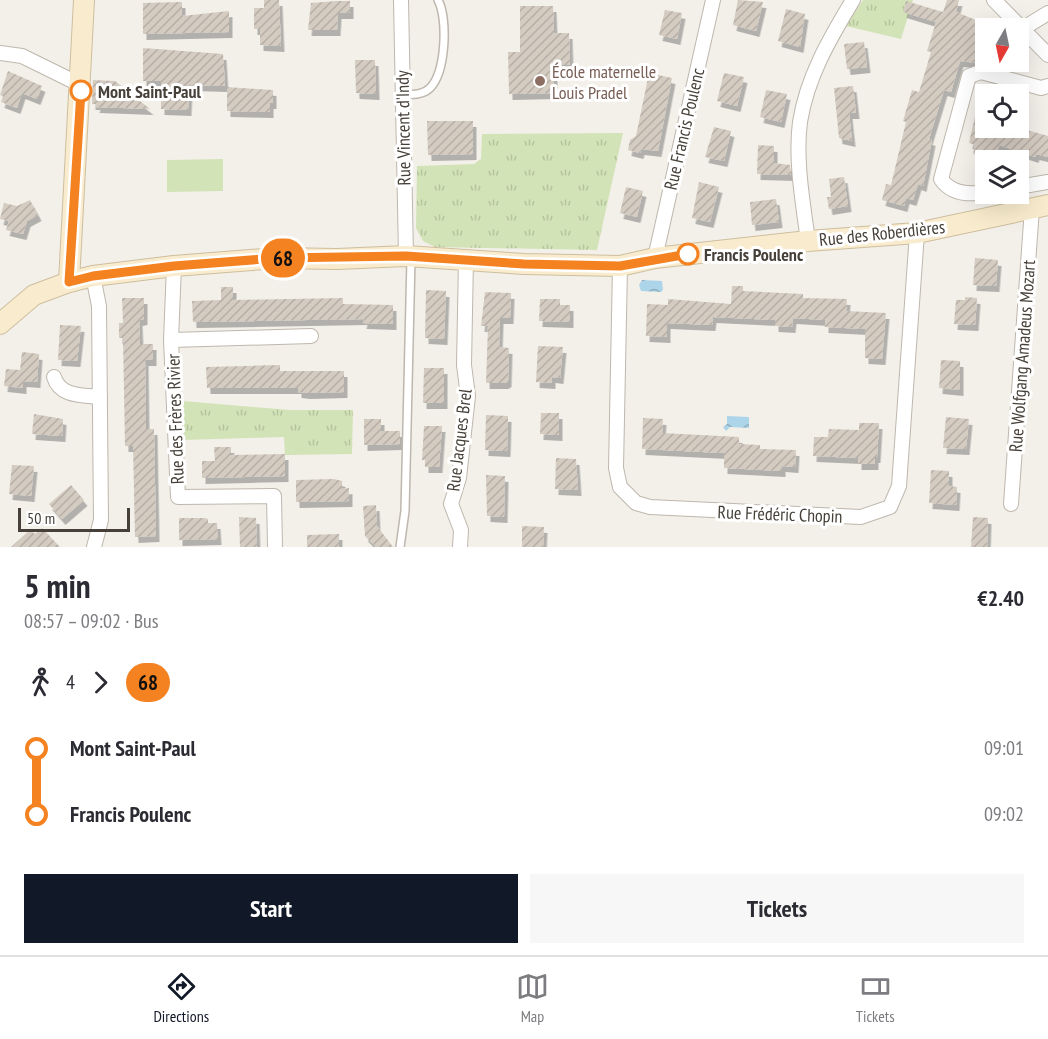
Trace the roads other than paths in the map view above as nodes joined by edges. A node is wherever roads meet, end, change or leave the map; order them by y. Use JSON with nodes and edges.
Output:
{"nodes":[{"id":1,"x":84,"y":0,"type":"edge"},
{"id":2,"x":401,"y":0,"type":"edge"},
{"id":3,"x":438,"y":0,"type":"edge"},
{"id":4,"x":713,"y":0,"type":"edge"},
{"id":5,"x":853,"y":0,"type":"edge"},
{"id":6,"x":994,"y":0,"type":"edge"},
{"id":7,"x":1048,"y":13,"type":"edge"},
{"id":8,"x":1011,"y":18,"type":"edge"},
{"id":9,"x":1029,"y":25,"type":"edge"},
{"id":10,"x":1029,"y":36,"type":"edge"},
{"id":11,"x":0,"y":53,"type":"edge"},
{"id":12,"x":1048,"y":55,"type":"edge"},
{"id":13,"x":81,"y":85,"type":"junction"},
{"id":14,"x":1048,"y":86,"type":"edge"},
{"id":15,"x":403,"y":94,"type":"junction"},
{"id":16,"x":1048,"y":182,"type":"edge"},
{"id":17,"x":1029,"y":185,"type":"edge"},
{"id":18,"x":975,"y":194,"type":"edge"},
{"id":19,"x":1040,"y":207,"type":"edge"},
{"id":20,"x":917,"y":233,"type":"junction"},
{"id":21,"x":808,"y":241,"type":"junction"},
{"id":22,"x":408,"y":256,"type":"junction"},
{"id":23,"x":655,"y":258,"type":"junction"},
{"id":24,"x":466,"y":259,"type":"junction"},
{"id":25,"x":174,"y":266,"type":"junction"},
{"id":26,"x":620,"y":266,"type":"junction"},
{"id":27,"x":93,"y":276,"type":"junction"},
{"id":28,"x":69,"y":282,"type":"junction"},
{"id":29,"x":0,"y":324,"type":"edge"},
{"id":30,"x":311,"y":336,"type":"dead end"},
{"id":31,"x":171,"y":340,"type":"junction"},
{"id":32,"x":54,"y":377,"type":"dead end"},
{"id":33,"x":100,"y":397,"type":"junction"},
{"id":34,"x":1011,"y":504,"type":"dead end"},
{"id":35,"x":94,"y":547,"type":"edge"},
{"id":36,"x":275,"y":547,"type":"edge"},
{"id":37,"x":400,"y":547,"type":"edge"},
{"id":38,"x":460,"y":547,"type":"edge"}],
"edges":[{"from":1,"to":13,"type":"street"},
{"from":2,"to":15,"type":"street","name":"Rue Vincent d'Indy"},
{"from":3,"to":15,"type":"lane"},
{"from":4,"to":23,"type":"street","name":"Rue Francis Poulenc"},
{"from":5,"to":21,"type":"street"},
{"from":6,"to":8,"type":"street"},
{"from":7,"to":9,"type":"street"},
{"from":10,"to":12,"type":"street"},
{"from":11,"to":13,"type":"street"},
{"from":13,"to":28,"type":"street"},
{"from":14,"to":18,"type":"street"},
{"from":15,"to":22,"type":"street","name":"Rue Vincent d'Indy"},
{"from":16,"to":17,"type":"street"},
{"from":19,"to":20,"type":"street","name":"Rue des Roberdières"},
{"from":19,"to":34,"type":"street","name":"Rue Wolfgang Amadeus Mozart"},
{"from":20,"to":21,"type":"street","name":"Rue des Roberdières"},
{"from":20,"to":26,"type":"street","name":"Rue Frédéric Chopin"},
{"from":21,"to":23,"type":"street","name":"Rue des Roberdières"},
{"from":22,"to":24,"type":"street","name":"Rue des Roberdières"},
{"from":22,"to":25,"type":"street","name":"Rue des Roberdières"},
{"from":22,"to":37,"type":"lane"},
{"from":23,"to":26,"type":"street","name":"Rue des Roberdières"},
{"from":24,"to":26,"type":"street","name":"Rue des Roberdières"},
{"from":24,"to":38,"type":"street","name":"Rue Jacques Brel"},
{"from":25,"to":27,"type":"street","name":"Rue des Roberdières"},
{"from":25,"to":31,"type":"street","name":"Rue des Frères Rivier"},
{"from":27,"to":28,"type":"street","name":"Rue des Roberdières"},
{"from":27,"to":33,"type":"street"},
{"from":28,"to":29,"type":"street","name":"Rue des Roberdières"},
{"from":30,"to":31,"type":"street"},
{"from":31,"to":36,"type":"street","name":"Rue des Frères Rivier"},
{"from":32,"to":33,"type":"street"},
{"from":33,"to":35,"type":"street"}]}
